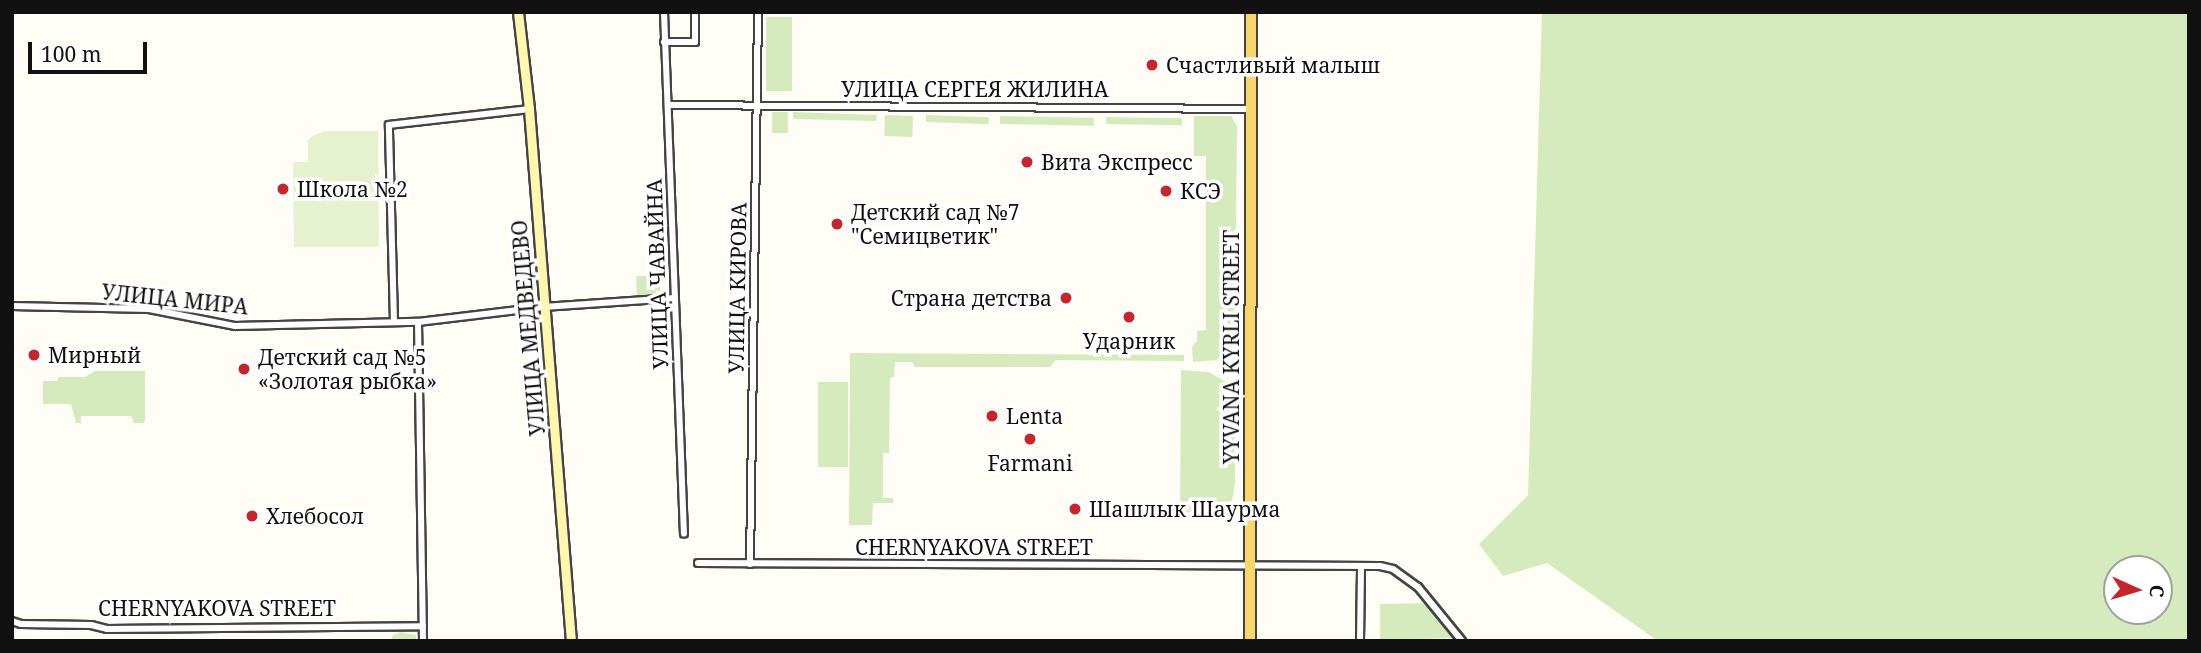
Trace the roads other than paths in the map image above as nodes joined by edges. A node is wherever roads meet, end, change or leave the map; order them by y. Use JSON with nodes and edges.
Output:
{"nodes":[{"id":1,"x":517,"y":12,"type":"edge"},
{"id":2,"x":664,"y":12,"type":"edge"},
{"id":3,"x":695,"y":12,"type":"edge"},
{"id":4,"x":758,"y":12,"type":"edge"},
{"id":5,"x":1251,"y":12,"type":"edge"},
{"id":6,"x":664,"y":42,"type":"junction"},
{"id":7,"x":668,"y":104,"type":"junction"},
{"id":8,"x":757,"y":107,"type":"junction"},
{"id":9,"x":528,"y":109,"type":"junction"},
{"id":10,"x":1251,"y":109,"type":"junction"},
{"id":11,"x":675,"y":298,"type":"junction"},
{"id":12,"x":12,"y":306,"type":"edge"},
{"id":13,"x":543,"y":307,"type":"junction"},
{"id":14,"x":394,"y":322,"type":"junction"},
{"id":15,"x":418,"y":322,"type":"junction"},
{"id":16,"x":684,"y":534,"type":"dead end"},
{"id":17,"x":698,"y":563,"type":"dead end"},
{"id":18,"x":750,"y":564,"type":"junction"},
{"id":19,"x":1251,"y":565,"type":"junction"},
{"id":20,"x":1361,"y":566,"type":"junction"},
{"id":21,"x":12,"y":621,"type":"edge"},
{"id":22,"x":423,"y":626,"type":"junction"},
{"id":23,"x":423,"y":641,"type":"edge"},
{"id":24,"x":571,"y":641,"type":"edge"},
{"id":25,"x":1250,"y":641,"type":"edge"},
{"id":26,"x":1360,"y":641,"type":"edge"},
{"id":27,"x":1462,"y":641,"type":"edge"}],
"edges":[{"from":1,"to":9,"type":"street","name":"УЛИЦА МЕДВЕДЕВО"},
{"from":2,"to":6,"type":"street","name":"УЛИЦА ЧАВАЙНА"},
{"from":3,"to":6,"type":"street"},
{"from":4,"to":8,"type":"street","name":"УЛИЦА КИРОВА"},
{"from":5,"to":10,"type":"main road","name":"YYVANA KYRLI STREET"},
{"from":6,"to":7,"type":"street","name":"УЛИЦА ЧАВАЙНА"},
{"from":7,"to":8,"type":"street","name":"УЛИЦА СЕРГЕЯ ЖИЛИНА"},
{"from":7,"to":11,"type":"street","name":"УЛИЦА ЧАВАЙНА"},
{"from":8,"to":10,"type":"street","name":"УЛИЦА СЕРГЕЯ ЖИЛИНА"},
{"from":8,"to":18,"type":"street","name":"УЛИЦА КИРОВА"},
{"from":9,"to":13,"type":"street","name":"УЛИЦА МЕДВЕДЕВО"},
{"from":9,"to":14,"type":"street"},
{"from":10,"to":19,"type":"main road","name":"YYVANA KYRLI STREET"},
{"from":11,"to":13,"type":"street","name":"УЛИЦА МИРА"},
{"from":11,"to":16,"type":"street","name":"УЛИЦА ЧАВАЙНА"},
{"from":12,"to":14,"type":"street","name":"УЛИЦА МИРА"},
{"from":13,"to":15,"type":"street","name":"УЛИЦА МИРА"},
{"from":13,"to":24,"type":"street","name":"УЛИЦА МЕДВЕДЕВО"},
{"from":14,"to":15,"type":"street","name":"УЛИЦА МИРА"},
{"from":15,"to":22,"type":"street"},
{"from":17,"to":18,"type":"street","name":"CHERNYAKOVA STREET"},
{"from":18,"to":19,"type":"street","name":"CHERNYAKOVA STREET"},
{"from":19,"to":20,"type":"street","name":"CHERNYAKOVA STREET"},
{"from":19,"to":25,"type":"main road","name":"YYVANA KYRLI STREET"},
{"from":20,"to":26,"type":"street"},
{"from":20,"to":27,"type":"street","name":"CHERNYAKOVA STREET"},
{"from":21,"to":22,"type":"street","name":"CHERNYAKOVA STREET"},
{"from":22,"to":23,"type":"street"}]}
